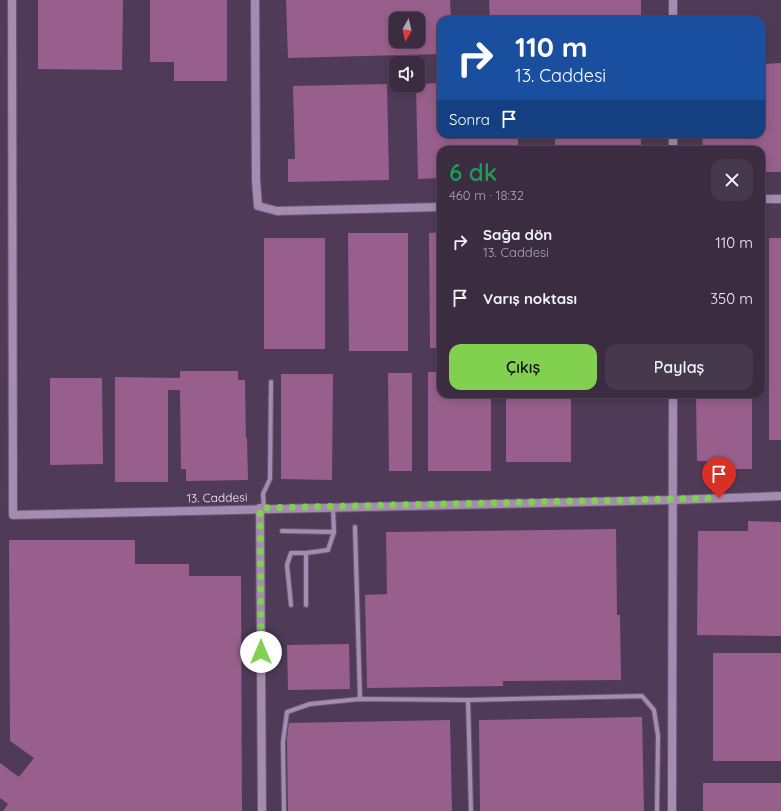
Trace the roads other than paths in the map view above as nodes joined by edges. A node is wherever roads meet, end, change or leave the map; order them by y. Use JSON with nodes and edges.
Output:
{"nodes":[{"id":1,"x":12,"y":0,"type":"edge"},
{"id":2,"x":255,"y":0,"type":"edge"},
{"id":3,"x":673,"y":0,"type":"edge"},
{"id":4,"x":673,"y":16,"type":"edge"},
{"id":5,"x":765,"y":199,"type":"edge"},
{"id":6,"x":781,"y":199,"type":"edge"},
{"id":7,"x":437,"y":207,"type":"edge"},
{"id":8,"x":271,"y":382,"type":"dead end"},
{"id":9,"x":672,"y":398,"type":"edge"},
{"id":10,"x":781,"y":496,"type":"edge"},
{"id":11,"x":673,"y":500,"type":"junction"},
{"id":12,"x":332,"y":507,"type":"junction"},
{"id":13,"x":262,"y":508,"type":"junction"},
{"id":14,"x":355,"y":527,"type":"dead end"},
{"id":15,"x":282,"y":530,"type":"dead end"},
{"id":16,"x":334,"y":532,"type":"junction"},
{"id":17,"x":306,"y":553,"type":"junction"},
{"id":18,"x":290,"y":605,"type":"dead end"},
{"id":19,"x":306,"y":605,"type":"dead end"},
{"id":20,"x":360,"y":699,"type":"junction"},
{"id":21,"x":468,"y":700,"type":"junction"},
{"id":22,"x":262,"y":811,"type":"edge"},
{"id":23,"x":284,"y":811,"type":"edge"},
{"id":24,"x":471,"y":811,"type":"edge"},
{"id":25,"x":657,"y":811,"type":"edge"},
{"id":26,"x":672,"y":811,"type":"edge"}],
"edges":[{"from":1,"to":13,"type":"street","name":"13. Caddesi"},
{"from":2,"to":7,"type":"street"},
{"from":3,"to":4,"type":"street"},
{"from":5,"to":6,"type":"street"},
{"from":8,"to":13,"type":"lane"},
{"from":9,"to":11,"type":"street"},
{"from":10,"to":11,"type":"street","name":"13. Caddesi"},
{"from":11,"to":12,"type":"street","name":"13. Caddesi"},
{"from":11,"to":26,"type":"street"},
{"from":12,"to":13,"type":"street","name":"13. Caddesi"},
{"from":12,"to":16,"type":"lane"},
{"from":13,"to":22,"type":"street"},
{"from":14,"to":20,"type":"lane"},
{"from":15,"to":16,"type":"lane"},
{"from":16,"to":17,"type":"lane"},
{"from":17,"to":18,"type":"lane"},
{"from":17,"to":19,"type":"lane"},
{"from":20,"to":21,"type":"lane"},
{"from":20,"to":23,"type":"lane"},
{"from":21,"to":24,"type":"lane"},
{"from":21,"to":25,"type":"lane"}]}
